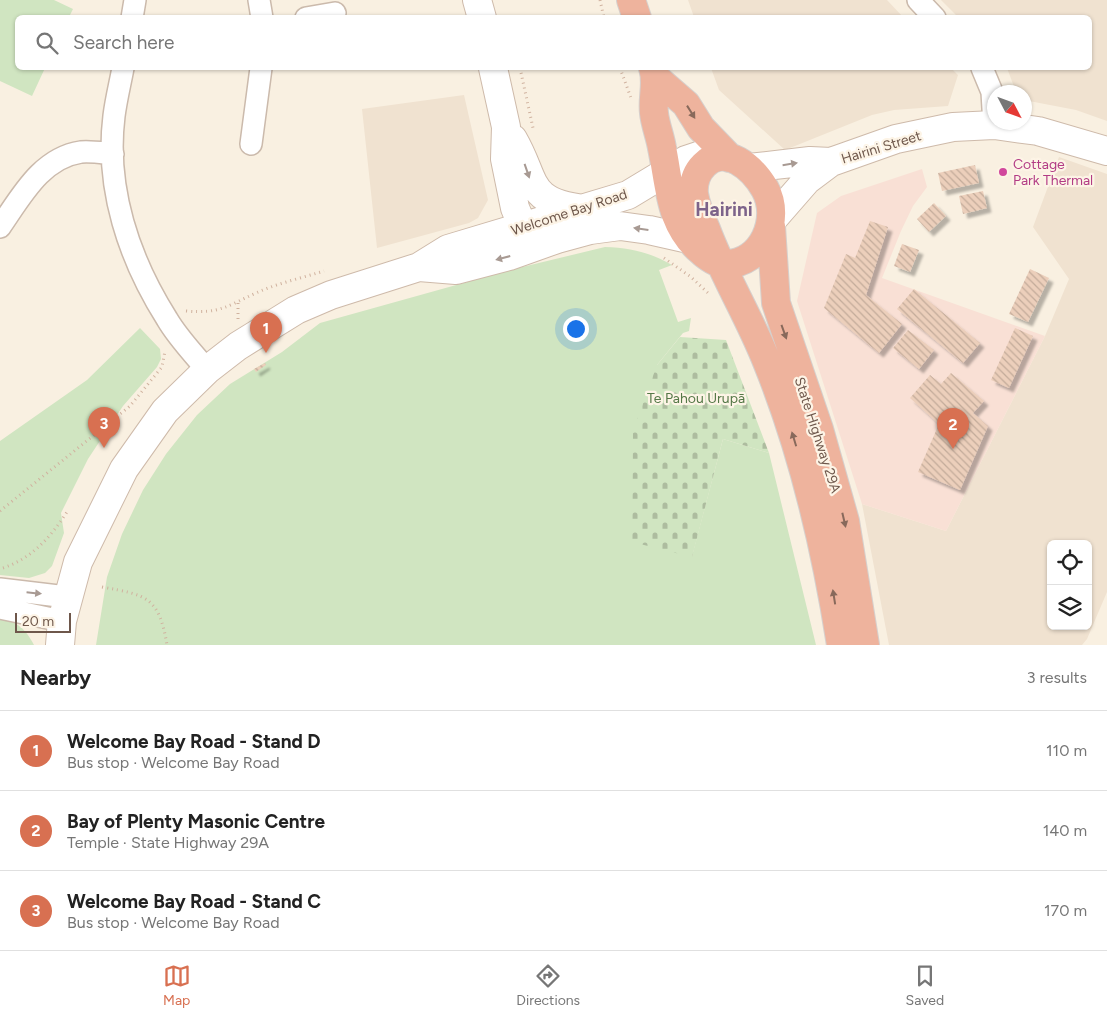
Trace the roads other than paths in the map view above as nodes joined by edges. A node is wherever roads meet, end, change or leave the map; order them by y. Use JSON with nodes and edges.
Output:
{"nodes":[{"id":1,"x":135,"y":0,"type":"edge"},
{"id":2,"x":259,"y":0,"type":"edge"},
{"id":3,"x":477,"y":0,"type":"edge"},
{"id":4,"x":632,"y":0,"type":"edge"},
{"id":5,"x":918,"y":0,"type":"edge"},
{"id":6,"x":336,"y":13,"type":"dead end"},
{"id":7,"x":132,"y":15,"type":"edge"},
{"id":8,"x":262,"y":15,"type":"edge"},
{"id":9,"x":324,"y":15,"type":"edge"},
{"id":10,"x":481,"y":15,"type":"edge"},
{"id":11,"x":636,"y":15,"type":"edge"},
{"id":12,"x":932,"y":15,"type":"edge"},
{"id":13,"x":123,"y":70,"type":"edge"},
{"id":14,"x":260,"y":70,"type":"edge"},
{"id":15,"x":493,"y":70,"type":"edge"},
{"id":16,"x":983,"y":70,"type":"edge"},
{"id":17,"x":655,"y":73,"type":"edge"},
{"id":18,"x":989,"y":85,"type":"edge"},
{"id":19,"x":987,"y":125,"type":"edge"},
{"id":20,"x":506,"y":127,"type":"junction"},
{"id":21,"x":1031,"y":130,"type":"edge"},
{"id":22,"x":251,"y":144,"type":"dead end"},
{"id":23,"x":1107,"y":151,"type":"edge"},
{"id":24,"x":112,"y":154,"type":"junction"},
{"id":25,"x":732,"y":160,"type":"junction"},
{"id":26,"x":831,"y":162,"type":"junction"},
{"id":27,"x":665,"y":172,"type":"junction"},
{"id":28,"x":584,"y":208,"type":"junction"},
{"id":29,"x":772,"y":222,"type":"junction"},
{"id":30,"x":0,"y":227,"type":"edge"},
{"id":31,"x":522,"y":227,"type":"junction"},
{"id":32,"x":689,"y":239,"type":"junction"},
{"id":33,"x":548,"y":241,"type":"junction"},
{"id":34,"x":718,"y":263,"type":"junction"},
{"id":35,"x":419,"y":267,"type":"junction"},
{"id":36,"x":207,"y":370,"type":"junction"},
{"id":37,"x":0,"y":589,"type":"edge"},
{"id":38,"x":0,"y":608,"type":"edge"},
{"id":39,"x":63,"y":621,"type":"edge"},
{"id":40,"x":841,"y":645,"type":"edge"},
{"id":41,"x":865,"y":645,"type":"edge"}],
"edges":[{"from":1,"to":7,"type":"street"},
{"from":2,"to":8,"type":"street"},
{"from":3,"to":10,"type":"main road"},
{"from":4,"to":11,"type":"highway"},
{"from":5,"to":12,"type":"street"},
{"from":6,"to":9,"type":"street"},
{"from":13,"to":24,"type":"street"},
{"from":14,"to":22,"type":"street"},
{"from":15,"to":20,"type":"main road"},
{"from":16,"to":18,"type":"street"},
{"from":17,"to":25,"type":"highway","one_way":true},
{"from":17,"to":27,"type":"highway"},
{"from":19,"to":26,"type":"main road","name":"Hairini Street"},
{"from":20,"to":28,"type":"main road","one_way":true},
{"from":20,"to":31,"type":"main road"},
{"from":21,"to":23,"type":"main road","name":"Hairini Street"},
{"from":24,"to":30,"type":"street"},
{"from":24,"to":36,"type":"street"},
{"from":25,"to":26,"type":"main road","name":"Hairini Street","one_way":true},
{"from":25,"to":27,"type":"main road","name":"Welcome Bay Road"},
{"from":25,"to":29,"type":"highway"},
{"from":25,"to":34,"type":"highway"},
{"from":26,"to":29,"type":"main road","name":"Hairini Street"},
{"from":27,"to":28,"type":"main road","name":"Welcome Bay Road"},
{"from":27,"to":32,"type":"highway"},
{"from":28,"to":31,"type":"main road","name":"Welcome Bay Road"},
{"from":29,"to":34,"type":"highway"},
{"from":29,"to":41,"type":"highway","name":"State Highway 29A","one_way":true},
{"from":31,"to":33,"type":"main road"},
{"from":31,"to":35,"type":"main road","name":"Welcome Bay Road"},
{"from":32,"to":33,"type":"main road","name":"Welcome Bay Road","one_way":true},
{"from":32,"to":34,"type":"highway"},
{"from":33,"to":35,"type":"main road","name":"Welcome Bay Road","one_way":true},
{"from":40,"to":34,"type":"highway","name":"State Highway 29A","one_way":true},
{"from":35,"to":36,"type":"main road","name":"Welcome Bay Road"},
{"from":36,"to":39,"type":"main road","name":"Welcome Bay Road"},
{"from":37,"to":39,"type":"street","one_way":true},
{"from":38,"to":39,"type":"street"}]}
